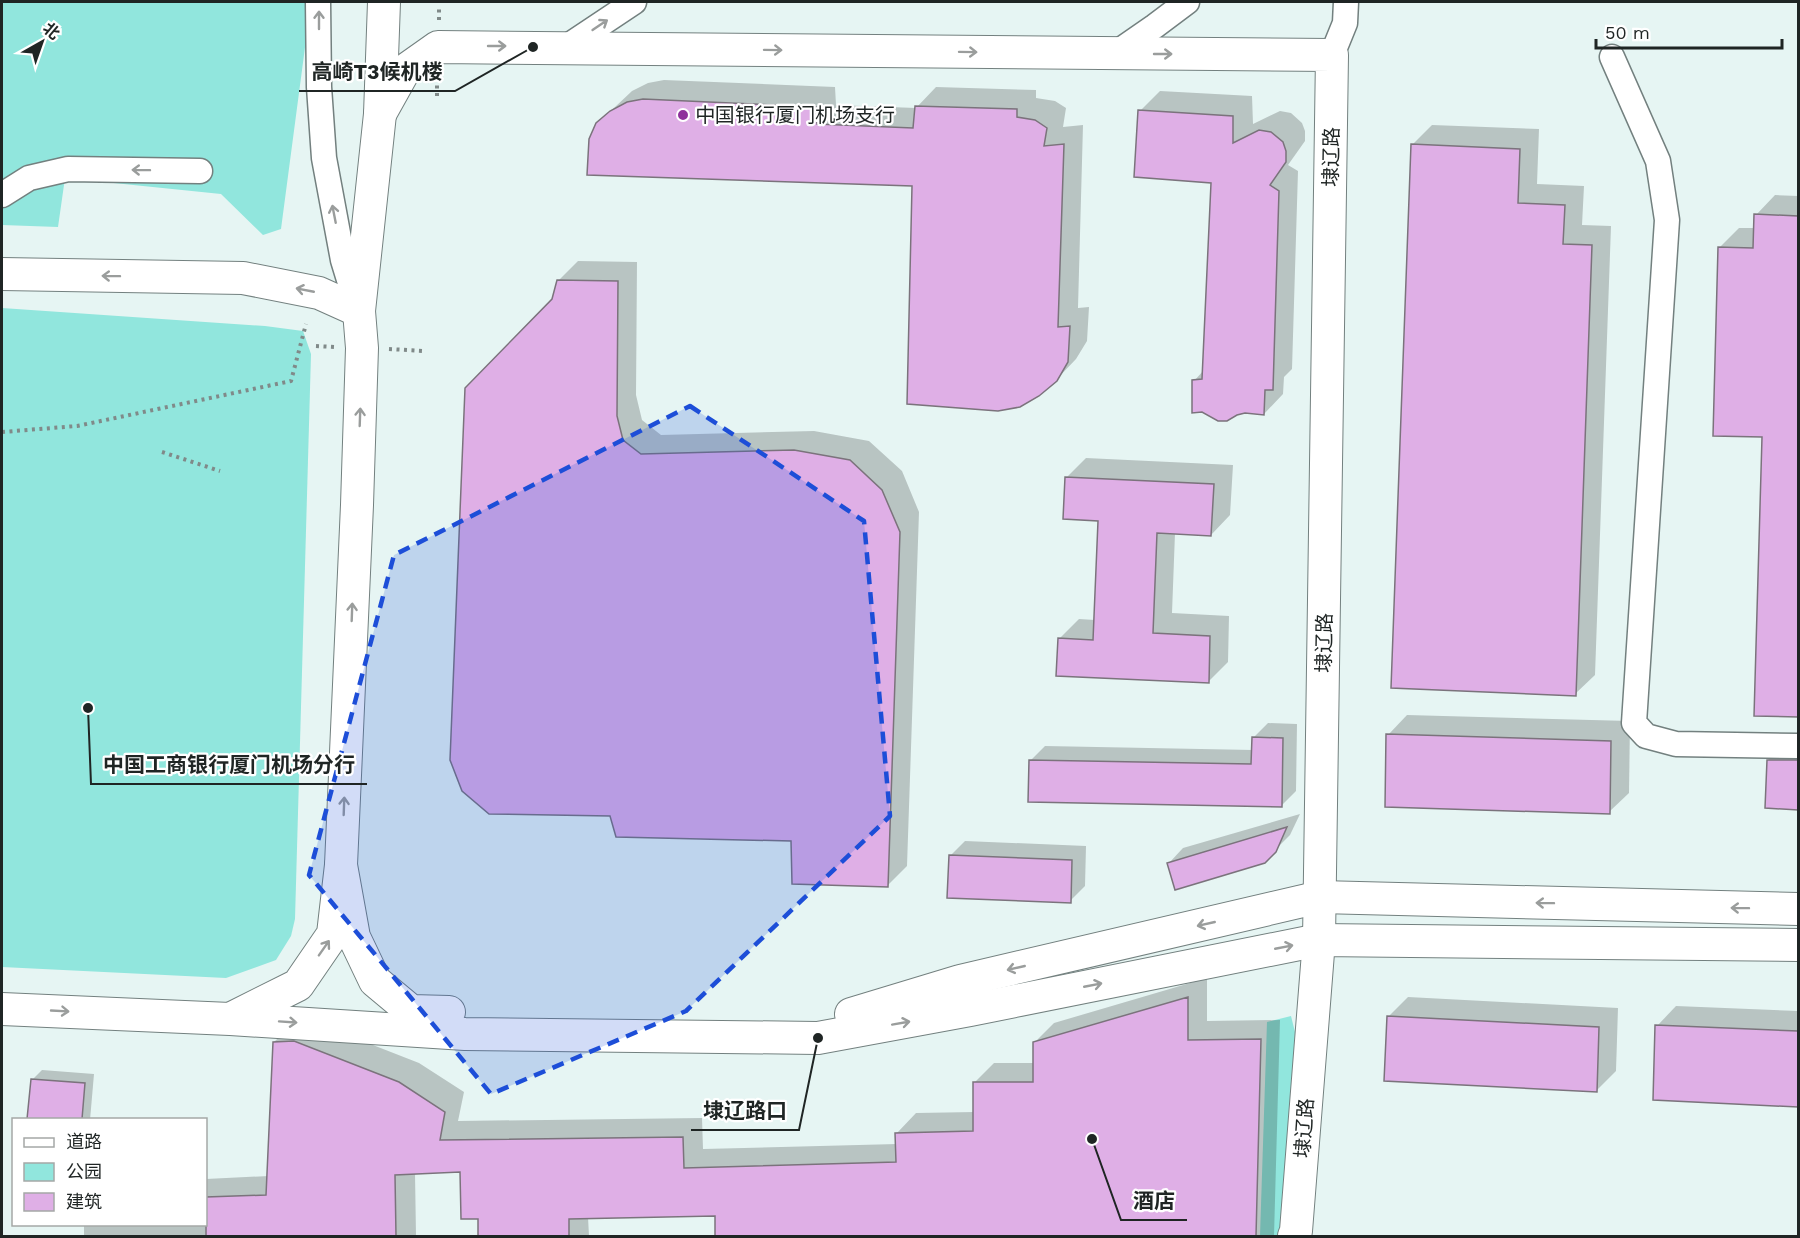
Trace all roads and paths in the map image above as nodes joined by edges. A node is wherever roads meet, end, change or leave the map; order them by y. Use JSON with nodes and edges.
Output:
{"nodes":[{"id":1,"x":318,"y":2,"type":"edge"},
{"id":2,"x":384,"y":2,"type":"edge"},
{"id":3,"x":634,"y":2,"type":"edge"},
{"id":4,"x":1187,"y":2,"type":"edge"},
{"id":5,"x":1346,"y":2,"type":"edge"},
{"id":6,"x":566,"y":48,"type":"junction"},
{"id":7,"x":1116,"y":53,"type":"junction"},
{"id":8,"x":1332,"y":55,"type":"junction"},
{"id":9,"x":1612,"y":57,"type":"dead end"},
{"id":10,"x":380,"y":114,"type":"junction"},
{"id":11,"x":200,"y":171,"type":"dead end"},
{"id":12,"x":2,"y":195,"type":"edge"},
{"id":13,"x":2,"y":274,"type":"edge"},
{"id":14,"x":359,"y":311,"type":"junction"},
{"id":15,"x":306,"y":324,"type":"dead end"},
{"id":16,"x":2,"y":432,"type":"edge"},
{"id":17,"x":162,"y":452,"type":"dead end"},
{"id":18,"x":220,"y":471,"type":"dead end"},
{"id":19,"x":1798,"y":746,"type":"edge"},
{"id":20,"x":341,"y":865,"type":"junction"},
{"id":21,"x":1320,"y":897,"type":"junction"},
{"id":22,"x":1798,"y":909,"type":"edge"},
{"id":23,"x":1319,"y":940,"type":"junction"},
{"id":24,"x":1798,"y":945,"type":"edge"},
{"id":25,"x":2,"y":1009,"type":"edge"},
{"id":26,"x":230,"y":1019,"type":"junction"},
{"id":27,"x":1297,"y":1234,"type":"edge"}],
"edges":[{"from":14,"to":1,"type":"lane","one_way":true},
{"from":2,"to":10,"type":"main road"},
{"from":6,"to":3,"type":"lane","one_way":true},
{"from":4,"to":7,"type":"lane"},
{"from":5,"to":8,"type":"lane"},
{"from":6,"to":7,"type":"main road","one_way":true},
{"from":10,"to":6,"type":"main road","one_way":true},
{"from":7,"to":8,"type":"main road","one_way":true},
{"from":8,"to":21,"type":"main road","name":"埭辽路"},
{"from":9,"to":19,"type":"lane"},
{"from":10,"to":14,"type":"main road"},
{"from":11,"to":12,"type":"lane","one_way":true},
{"from":14,"to":13,"type":"main road","one_way":true},
{"from":20,"to":14,"type":"main road","one_way":true},
{"from":15,"to":16,"type":"path"},
{"from":17,"to":18,"type":"path"},
{"from":21,"to":20,"type":"main road","one_way":true},
{"from":26,"to":20,"type":"main road","one_way":true},
{"from":22,"to":21,"type":"main road","one_way":true},
{"from":21,"to":23,"type":"main road","name":"埭辽路"},
{"from":23,"to":24,"type":"main road"},
{"from":26,"to":23,"type":"main road","one_way":true},
{"from":23,"to":27,"type":"main road","name":"埭辽路"},
{"from":25,"to":26,"type":"main road","one_way":true}]}
